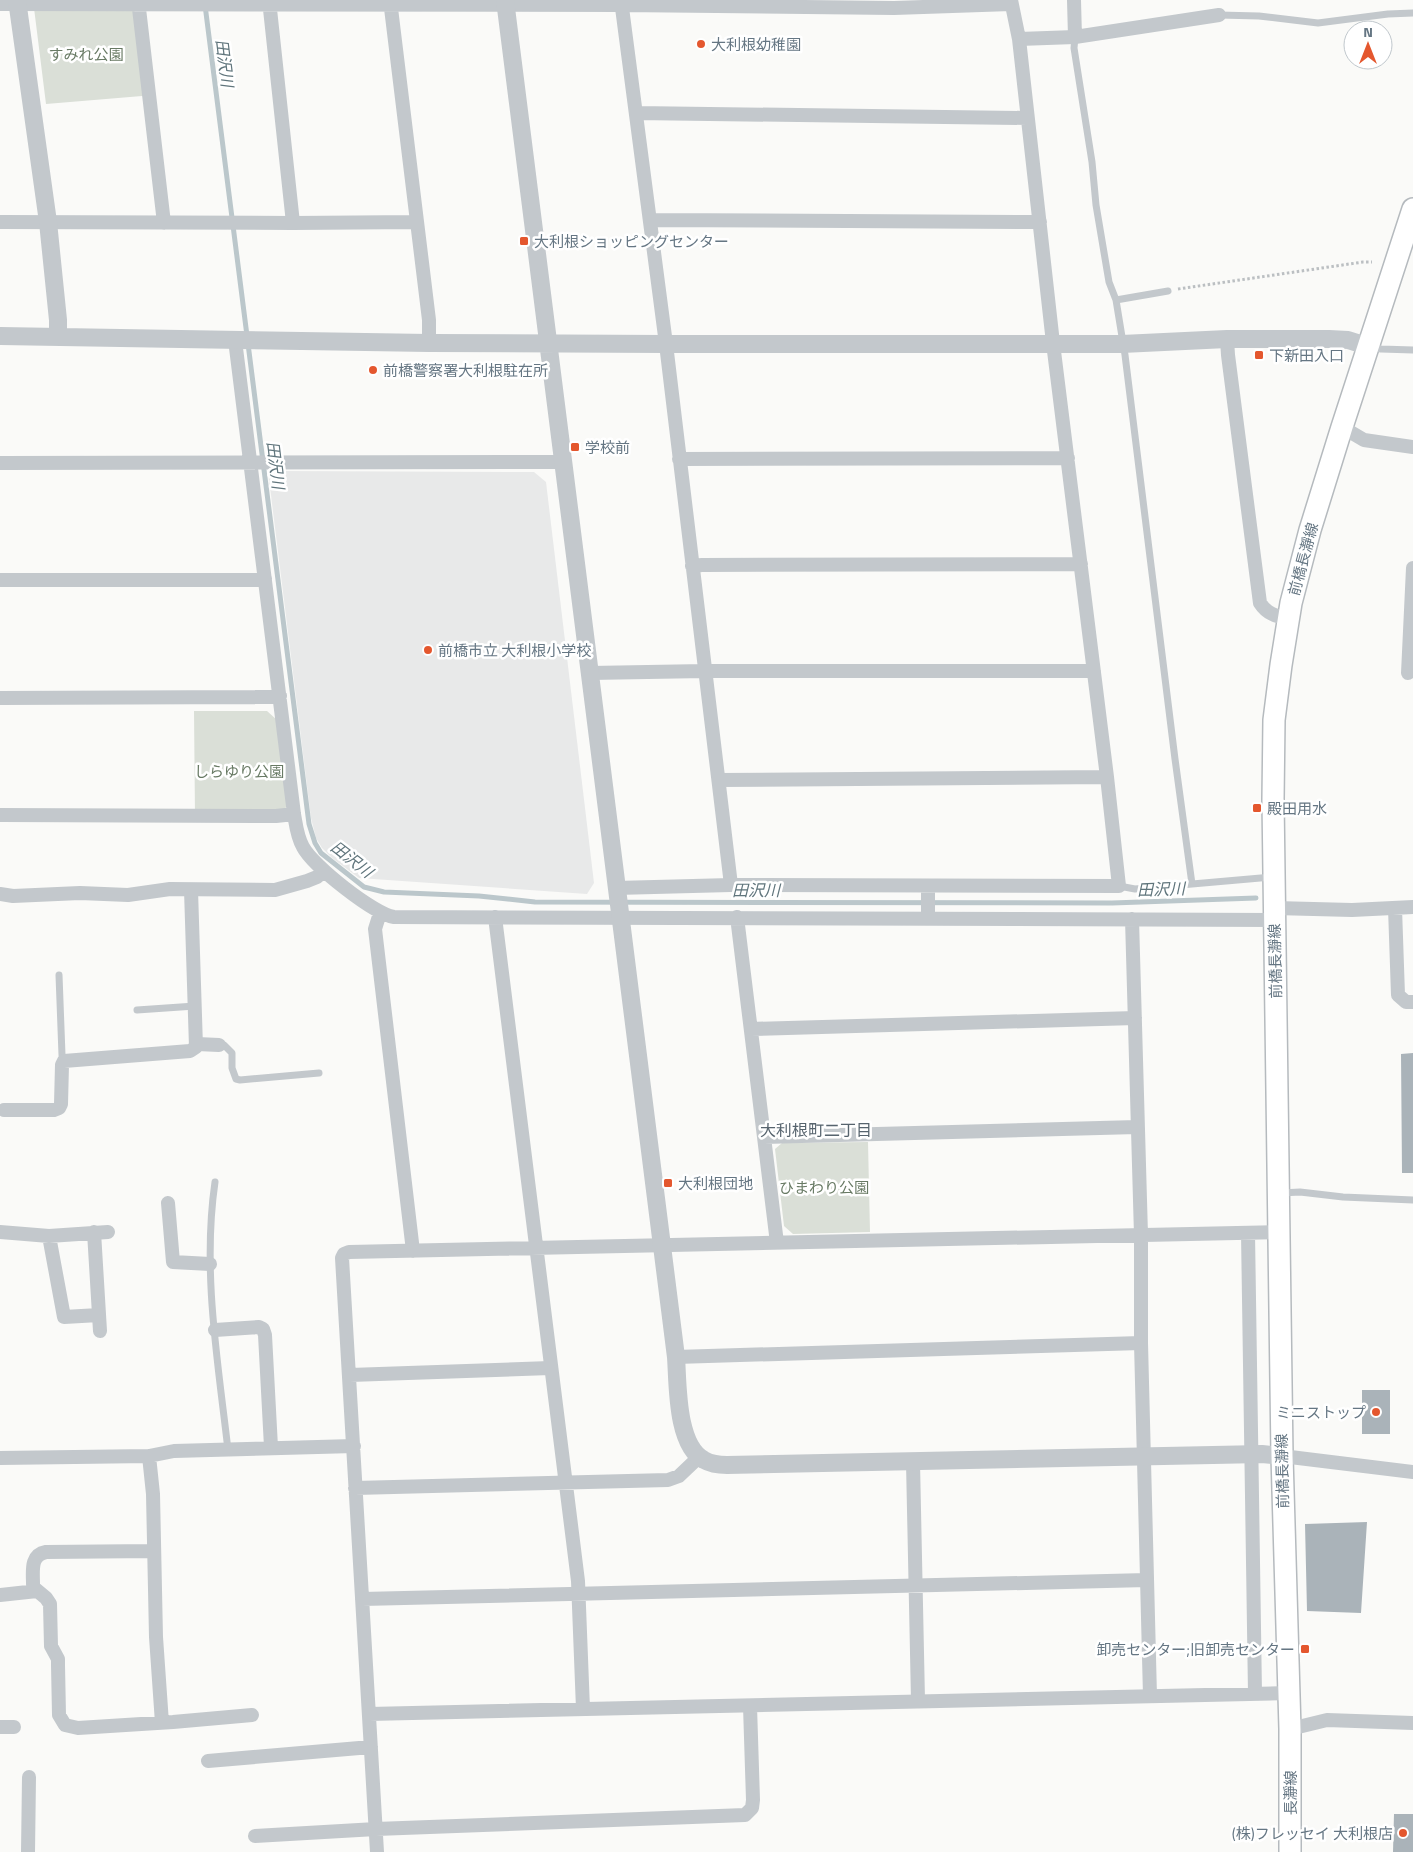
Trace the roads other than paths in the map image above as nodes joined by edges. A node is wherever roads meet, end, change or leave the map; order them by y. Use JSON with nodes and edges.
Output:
{"nodes":[{"id":1,"x":1074,"y":0,"type":"edge"},
{"id":2,"x":18,"y":2,"type":"edge"},
{"id":3,"x":138,"y":2,"type":"edge"},
{"id":4,"x":270,"y":2,"type":"edge"},
{"id":5,"x":390,"y":2,"type":"edge"},
{"id":6,"x":505,"y":2,"type":"edge"},
{"id":7,"x":621,"y":2,"type":"edge"},
{"id":8,"x":1011,"y":2,"type":"edge"},
{"id":9,"x":0,"y":4,"type":"edge"},
{"id":10,"x":894,"y":4,"type":"edge"},
{"id":11,"x":1413,"y":13,"type":"edge"},
{"id":12,"x":1219,"y":15,"type":"joint"},
{"id":13,"x":1076,"y":37,"type":"junction"},
{"id":14,"x":1019,"y":39,"type":"junction"},
{"id":15,"x":636,"y":114,"type":"junction"},
{"id":16,"x":1027,"y":118,"type":"junction"},
{"id":17,"x":1413,"y":209,"type":"edge"},
{"id":18,"x":650,"y":220,"type":"junction"},
{"id":19,"x":0,"y":222,"type":"edge"},
{"id":20,"x":48,"y":222,"type":"junction"},
{"id":21,"x":164,"y":222,"type":"junction"},
{"id":22,"x":416,"y":222,"type":"junction"},
{"id":23,"x":1040,"y":222,"type":"junction"},
{"id":24,"x":293,"y":223,"type":"junction"},
{"id":25,"x":1168,"y":291,"type":"road end"},
{"id":26,"x":1116,"y":300,"type":"junction"},
{"id":27,"x":0,"y":336,"type":"edge"},
{"id":28,"x":58,"y":336,"type":"junction"},
{"id":29,"x":1227,"y":339,"type":"junction"},
{"id":30,"x":234,"y":340,"type":"junction"},
{"id":31,"x":547,"y":342,"type":"junction"},
{"id":32,"x":429,"y":343,"type":"junction"},
{"id":33,"x":1053,"y":343,"type":"junction"},
{"id":34,"x":666,"y":344,"type":"junction"},
{"id":35,"x":1122,"y":344,"type":"junction"},
{"id":36,"x":1367,"y":346,"type":"junction"},
{"id":37,"x":1413,"y":350,"type":"edge"},
{"id":38,"x":1342,"y":427,"type":"junction"},
{"id":39,"x":1413,"y":447,"type":"edge"},
{"id":40,"x":1068,"y":458,"type":"junction"},
{"id":41,"x":679,"y":459,"type":"junction"},
{"id":42,"x":562,"y":462,"type":"junction"},
{"id":43,"x":0,"y":463,"type":"edge"},
{"id":44,"x":250,"y":463,"type":"junction"},
{"id":45,"x":1081,"y":564,"type":"junction"},
{"id":46,"x":692,"y":566,"type":"junction"},
{"id":47,"x":1413,"y":568,"type":"edge"},
{"id":48,"x":265,"y":579,"type":"junction"},
{"id":49,"x":0,"y":580,"type":"edge"},
{"id":50,"x":1412,"y":615,"type":"edge"},
{"id":51,"x":1288,"y":619,"type":"junction"},
{"id":52,"x":705,"y":670,"type":"junction"},
{"id":53,"x":1094,"y":671,"type":"junction"},
{"id":54,"x":590,"y":673,"type":"junction"},
{"id":55,"x":1411,"y":673,"type":"edge"},
{"id":56,"x":280,"y":696,"type":"junction"},
{"id":57,"x":0,"y":698,"type":"edge"},
{"id":58,"x":1107,"y":777,"type":"junction"},
{"id":59,"x":719,"y":780,"type":"junction"},
{"id":60,"x":294,"y":814,"type":"junction"},
{"id":61,"x":0,"y":815,"type":"edge"},
{"id":62,"x":324,"y":872,"type":"junction"},
{"id":63,"x":1274,"y":877,"type":"junction"},
{"id":64,"x":1192,"y":884,"type":"junction"},
{"id":65,"x":731,"y":885,"type":"junction"},
{"id":66,"x":928,"y":886,"type":"junction"},
{"id":67,"x":1119,"y":886,"type":"junction"},
{"id":68,"x":616,"y":888,"type":"junction"},
{"id":69,"x":192,"y":890,"type":"junction"},
{"id":70,"x":0,"y":894,"type":"edge"},
{"id":71,"x":1413,"y":907,"type":"edge"},
{"id":72,"x":1395,"y":908,"type":"junction"},
{"id":73,"x":380,"y":913,"type":"junction"},
{"id":74,"x":1275,"y":914,"type":"junction"},
{"id":75,"x":495,"y":917,"type":"junction"},
{"id":76,"x":619,"y":917,"type":"junction"},
{"id":77,"x":737,"y":917,"type":"junction"},
{"id":78,"x":928,"y":918,"type":"junction"},
{"id":79,"x":1132,"y":919,"type":"junction"},
{"id":80,"x":59,"y":975,"type":"dead end"},
{"id":81,"x":1413,"y":1002,"type":"edge"},
{"id":82,"x":195,"y":1006,"type":"junction"},
{"id":83,"x":137,"y":1010,"type":"dead end"},
{"id":84,"x":1135,"y":1018,"type":"junction"},
{"id":85,"x":751,"y":1029,"type":"junction"},
{"id":86,"x":196,"y":1044,"type":"junction"},
{"id":87,"x":219,"y":1045,"type":"joint"},
{"id":88,"x":64,"y":1061,"type":"junction"},
{"id":89,"x":319,"y":1073,"type":"dead end"},
{"id":90,"x":4,"y":1110,"type":"dead end"},
{"id":91,"x":1137,"y":1127,"type":"junction"},
{"id":92,"x":764,"y":1137,"type":"junction"},
{"id":93,"x":215,"y":1182,"type":"dead end"},
{"id":94,"x":1278,"y":1193,"type":"junction"},
{"id":95,"x":1413,"y":1200,"type":"edge"},
{"id":96,"x":168,"y":1203,"type":"dead end"},
{"id":97,"x":0,"y":1232,"type":"edge"},
{"id":98,"x":1279,"y":1232,"type":"junction"},
{"id":99,"x":1248,"y":1233,"type":"junction"},
{"id":100,"x":1141,"y":1235,"type":"junction"},
{"id":101,"x":49,"y":1236,"type":"junction"},
{"id":102,"x":777,"y":1243,"type":"junction"},
{"id":103,"x":660,"y":1245,"type":"junction"},
{"id":104,"x":536,"y":1248,"type":"junction"},
{"id":105,"x":413,"y":1251,"type":"junction"},
{"id":106,"x":210,"y":1264,"type":"junction"},
{"id":107,"x":99,"y":1315,"type":"junction"},
{"id":108,"x":215,"y":1330,"type":"junction"},
{"id":109,"x":100,"y":1332,"type":"dead end"},
{"id":110,"x":1141,"y":1343,"type":"junction"},
{"id":111,"x":676,"y":1357,"type":"junction"},
{"id":112,"x":550,"y":1368,"type":"junction"},
{"id":113,"x":350,"y":1375,"type":"junction"},
{"id":114,"x":354,"y":1446,"type":"junction"},
{"id":115,"x":271,"y":1447,"type":"junction"},
{"id":116,"x":228,"y":1451,"type":"junction"},
{"id":117,"x":1252,"y":1454,"type":"junction"},
{"id":118,"x":149,"y":1456,"type":"junction"},
{"id":119,"x":1282,"y":1456,"type":"junction"},
{"id":120,"x":700,"y":1457,"type":"junction"},
{"id":121,"x":1144,"y":1457,"type":"junction"},
{"id":122,"x":0,"y":1458,"type":"edge"},
{"id":123,"x":913,"y":1462,"type":"junction"},
{"id":124,"x":1413,"y":1472,"type":"edge"},
{"id":125,"x":566,"y":1483,"type":"junction"},
{"id":126,"x":355,"y":1488,"type":"junction"},
{"id":127,"x":154,"y":1551,"type":"junction"},
{"id":128,"x":1146,"y":1580,"type":"junction"},
{"id":129,"x":916,"y":1586,"type":"junction"},
{"id":130,"x":37,"y":1591,"type":"junction"},
{"id":131,"x":580,"y":1594,"type":"junction"},
{"id":132,"x":0,"y":1595,"type":"edge"},
{"id":133,"x":362,"y":1599,"type":"junction"},
{"id":134,"x":1255,"y":1693,"type":"junction"},
{"id":135,"x":1289,"y":1693,"type":"junction"},
{"id":136,"x":1150,"y":1696,"type":"junction"},
{"id":137,"x":918,"y":1700,"type":"junction"},
{"id":138,"x":750,"y":1706,"type":"junction"},
{"id":139,"x":583,"y":1709,"type":"junction"},
{"id":140,"x":369,"y":1714,"type":"junction"},
{"id":141,"x":252,"y":1715,"type":"dead end"},
{"id":142,"x":162,"y":1723,"type":"junction"},
{"id":143,"x":1413,"y":1723,"type":"edge"},
{"id":144,"x":1290,"y":1731,"type":"junction"},
{"id":145,"x":371,"y":1747,"type":"junction"},
{"id":146,"x":208,"y":1761,"type":"dead end"},
{"id":147,"x":29,"y":1777,"type":"dead end"},
{"id":148,"x":376,"y":1829,"type":"junction"},
{"id":149,"x":255,"y":1836,"type":"dead end"},
{"id":150,"x":28,"y":1852,"type":"edge"},
{"id":151,"x":377,"y":1852,"type":"edge"},
{"id":152,"x":1290,"y":1852,"type":"edge"}],
"edges":[{"from":1,"to":13,"type":"street"},
{"from":2,"to":3,"type":"street"},
{"from":2,"to":9,"type":"street"},
{"from":2,"to":20,"type":"street"},
{"from":3,"to":4,"type":"street"},
{"from":3,"to":21,"type":"street"},
{"from":4,"to":5,"type":"street"},
{"from":4,"to":24,"type":"street"},
{"from":5,"to":6,"type":"street"},
{"from":5,"to":22,"type":"street"},
{"from":6,"to":7,"type":"street"},
{"from":6,"to":31,"type":"street"},
{"from":7,"to":10,"type":"street"},
{"from":7,"to":15,"type":"street"},
{"from":8,"to":10,"type":"street"},
{"from":8,"to":14,"type":"street"},
{"from":11,"to":12,"type":"lane"},
{"from":12,"to":13,"type":"street"},
{"from":13,"to":14,"type":"street"},
{"from":13,"to":26,"type":"lane"},
{"from":14,"to":16,"type":"street"},
{"from":15,"to":16,"type":"street"},
{"from":15,"to":18,"type":"street"},
{"from":16,"to":23,"type":"street"},
{"from":17,"to":36,"type":"main road","name":"前橋長瀞線"},
{"from":18,"to":23,"type":"street"},
{"from":18,"to":34,"type":"street"},
{"from":19,"to":20,"type":"street"},
{"from":20,"to":21,"type":"street"},
{"from":20,"to":28,"type":"street"},
{"from":21,"to":24,"type":"street"},
{"from":22,"to":24,"type":"street"},
{"from":22,"to":32,"type":"street"},
{"from":23,"to":33,"type":"street"},
{"from":25,"to":26,"type":"lane"},
{"from":26,"to":35,"type":"lane"},
{"from":27,"to":28,"type":"street"},
{"from":28,"to":30,"type":"street"},
{"from":29,"to":35,"type":"street"},
{"from":29,"to":36,"type":"street"},
{"from":29,"to":51,"type":"street"},
{"from":30,"to":32,"type":"street"},
{"from":30,"to":44,"type":"street"},
{"from":31,"to":32,"type":"street"},
{"from":31,"to":34,"type":"street"},
{"from":31,"to":42,"type":"street"},
{"from":33,"to":34,"type":"street"},
{"from":33,"to":35,"type":"street"},
{"from":33,"to":40,"type":"street"},
{"from":34,"to":41,"type":"street"},
{"from":35,"to":64,"type":"lane"},
{"from":36,"to":37,"type":"lane"},
{"from":36,"to":38,"type":"main road","name":"前橋長瀞線"},
{"from":38,"to":39,"type":"street"},
{"from":38,"to":51,"type":"main road","name":"前橋長瀞線"},
{"from":40,"to":41,"type":"street"},
{"from":40,"to":45,"type":"street"},
{"from":41,"to":46,"type":"street"},
{"from":42,"to":44,"type":"street"},
{"from":42,"to":54,"type":"street"},
{"from":43,"to":44,"type":"street"},
{"from":44,"to":48,"type":"street"},
{"from":45,"to":46,"type":"street"},
{"from":45,"to":53,"type":"street"},
{"from":46,"to":52,"type":"street"},
{"from":47,"to":50,"type":"street"},
{"from":48,"to":49,"type":"street"},
{"from":48,"to":56,"type":"street"},
{"from":50,"to":55,"type":"street"},
{"from":51,"to":63,"type":"main road","name":"前橋長瀞線"},
{"from":52,"to":53,"type":"street"},
{"from":52,"to":54,"type":"street"},
{"from":52,"to":59,"type":"street"},
{"from":53,"to":58,"type":"street"},
{"from":54,"to":68,"type":"street"},
{"from":56,"to":57,"type":"street"},
{"from":56,"to":60,"type":"street"},
{"from":58,"to":59,"type":"street"},
{"from":58,"to":67,"type":"street"},
{"from":59,"to":65,"type":"street"},
{"from":60,"to":61,"type":"street"},
{"from":60,"to":62,"type":"street"},
{"from":62,"to":69,"type":"street"},
{"from":62,"to":73,"type":"street"},
{"from":63,"to":64,"type":"lane"},
{"from":63,"to":74,"type":"main road","name":"前橋長瀞線"},
{"from":64,"to":67,"type":"lane"},
{"from":65,"to":66,"type":"street"},
{"from":65,"to":68,"type":"street"},
{"from":66,"to":67,"type":"street"},
{"from":66,"to":78,"type":"street"},
{"from":68,"to":76,"type":"street"},
{"from":69,"to":70,"type":"street"},
{"from":69,"to":82,"type":"street"},
{"from":71,"to":72,"type":"street"},
{"from":72,"to":74,"type":"street"},
{"from":72,"to":81,"type":"street"},
{"from":73,"to":75,"type":"street"},
{"from":73,"to":105,"type":"street"},
{"from":74,"to":79,"type":"street"},
{"from":74,"to":94,"type":"main road","name":"前橋長瀞線"},
{"from":75,"to":76,"type":"street"},
{"from":75,"to":104,"type":"street"},
{"from":76,"to":77,"type":"street"},
{"from":76,"to":103,"type":"street"},
{"from":77,"to":78,"type":"street"},
{"from":77,"to":85,"type":"street"},
{"from":78,"to":79,"type":"street"},
{"from":79,"to":84,"type":"street"},
{"from":80,"to":88,"type":"lane"},
{"from":82,"to":83,"type":"lane"},
{"from":82,"to":86,"type":"street"},
{"from":84,"to":85,"type":"street"},
{"from":84,"to":91,"type":"street"},
{"from":85,"to":92,"type":"street"},
{"from":86,"to":87,"type":"street"},
{"from":86,"to":88,"type":"street"},
{"from":87,"to":89,"type":"lane"},
{"from":88,"to":90,"type":"street"},
{"from":91,"to":92,"type":"street"},
{"from":91,"to":100,"type":"street"},
{"from":92,"to":102,"type":"street"},
{"from":93,"to":106,"type":"lane"},
{"from":94,"to":95,"type":"lane"},
{"from":94,"to":98,"type":"main road","name":"前橋長瀞線"},
{"from":96,"to":106,"type":"street"},
{"from":97,"to":101,"type":"street"},
{"from":98,"to":99,"type":"street"},
{"from":98,"to":119,"type":"main road","name":"前橋長瀞線"},
{"from":99,"to":100,"type":"street"},
{"from":99,"to":117,"type":"street"},
{"from":100,"to":102,"type":"street"},
{"from":100,"to":110,"type":"street"},
{"from":101,"to":107,"type":"street"},
{"from":101,"to":107,"type":"street"},
{"from":102,"to":103,"type":"street"},
{"from":103,"to":104,"type":"street"},
{"from":103,"to":111,"type":"street"},
{"from":104,"to":105,"type":"street"},
{"from":104,"to":112,"type":"street"},
{"from":105,"to":113,"type":"street"},
{"from":106,"to":108,"type":"lane"},
{"from":107,"to":109,"type":"street"},
{"from":108,"to":115,"type":"street"},
{"from":108,"to":116,"type":"lane"},
{"from":110,"to":111,"type":"street"},
{"from":110,"to":121,"type":"street"},
{"from":111,"to":120,"type":"street"},
{"from":112,"to":113,"type":"street"},
{"from":112,"to":125,"type":"street"},
{"from":113,"to":114,"type":"street"},
{"from":114,"to":115,"type":"street"},
{"from":114,"to":126,"type":"street"},
{"from":115,"to":116,"type":"street"},
{"from":116,"to":118,"type":"street"},
{"from":117,"to":119,"type":"street"},
{"from":117,"to":121,"type":"street"},
{"from":117,"to":134,"type":"street"},
{"from":118,"to":122,"type":"street"},
{"from":118,"to":127,"type":"street"},
{"from":119,"to":124,"type":"street"},
{"from":119,"to":135,"type":"main road","name":"前橋長瀞線"},
{"from":120,"to":123,"type":"street"},
{"from":120,"to":125,"type":"street"},
{"from":121,"to":123,"type":"street"},
{"from":121,"to":128,"type":"street"},
{"from":123,"to":129,"type":"street"},
{"from":125,"to":126,"type":"street"},
{"from":125,"to":131,"type":"street"},
{"from":126,"to":133,"type":"street"},
{"from":127,"to":130,"type":"street"},
{"from":127,"to":142,"type":"street"},
{"from":128,"to":129,"type":"street"},
{"from":128,"to":136,"type":"street"},
{"from":129,"to":131,"type":"street"},
{"from":129,"to":137,"type":"street"},
{"from":130,"to":132,"type":"street"},
{"from":130,"to":142,"type":"street"},
{"from":131,"to":133,"type":"street"},
{"from":131,"to":139,"type":"street"},
{"from":133,"to":140,"type":"street"},
{"from":134,"to":135,"type":"street"},
{"from":134,"to":136,"type":"street"},
{"from":135,"to":144,"type":"main road","name":"前橋長瀞線"},
{"from":136,"to":137,"type":"street"},
{"from":137,"to":138,"type":"street"},
{"from":138,"to":139,"type":"street"},
{"from":138,"to":148,"type":"street"},
{"from":139,"to":140,"type":"street"},
{"from":140,"to":145,"type":"street"},
{"from":141,"to":142,"type":"street"},
{"from":143,"to":144,"type":"street"},
{"from":144,"to":152,"type":"main road","name":"長瀞線"},
{"from":145,"to":146,"type":"street"},
{"from":145,"to":148,"type":"street"},
{"from":147,"to":150,"type":"street"},
{"from":148,"to":149,"type":"street"},
{"from":148,"to":151,"type":"street"}]}
